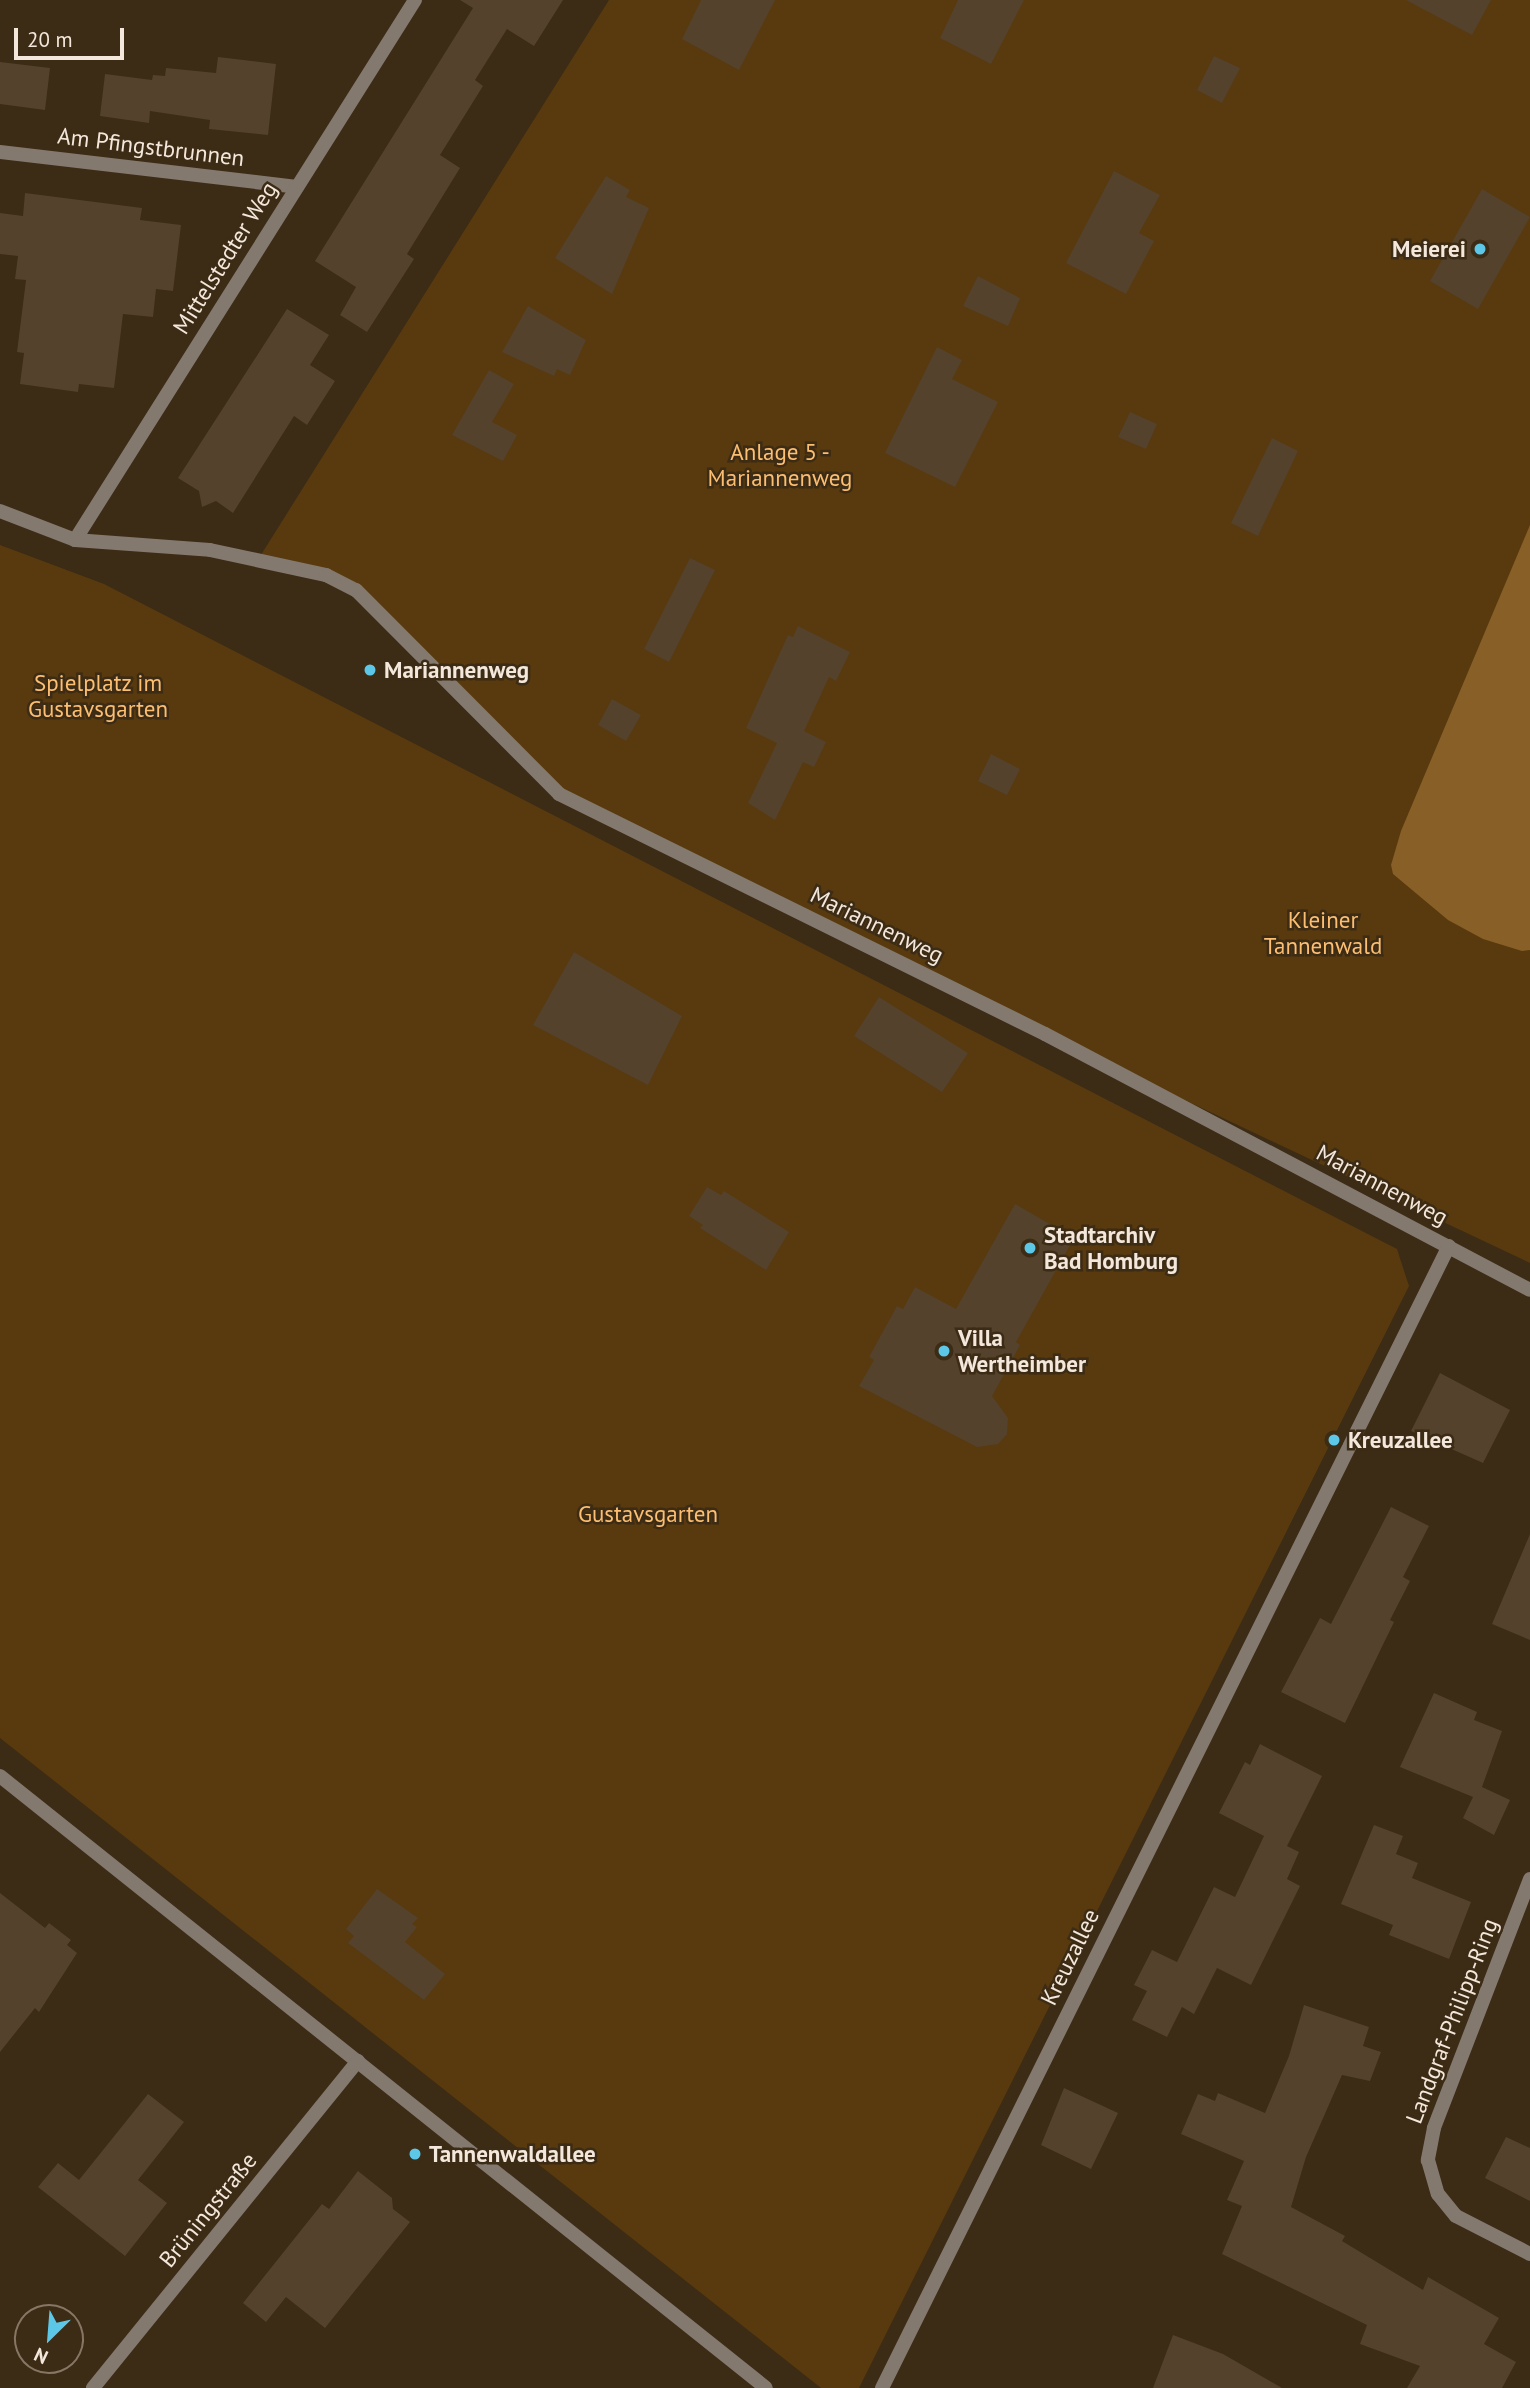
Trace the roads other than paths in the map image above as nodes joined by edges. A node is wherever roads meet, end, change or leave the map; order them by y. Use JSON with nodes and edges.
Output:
{"nodes":[{"id":1,"x":415,"y":0,"type":"edge"},
{"id":2,"x":0,"y":152,"type":"edge"},
{"id":3,"x":297,"y":187,"type":"junction"},
{"id":4,"x":0,"y":511,"type":"edge"},
{"id":5,"x":75,"y":540,"type":"junction"},
{"id":6,"x":1449,"y":1246,"type":"junction"},
{"id":7,"x":1530,"y":1290,"type":"edge"},
{"id":8,"x":0,"y":1776,"type":"edge"},
{"id":9,"x":1530,"y":1879,"type":"edge"},
{"id":10,"x":358,"y":2061,"type":"junction"},
{"id":11,"x":1530,"y":2254,"type":"edge"},
{"id":12,"x":93,"y":2388,"type":"edge"},
{"id":13,"x":766,"y":2388,"type":"edge"},
{"id":14,"x":882,"y":2388,"type":"edge"}],
"edges":[{"from":1,"to":3,"type":"street","name":"Mittelstedter Weg"},
{"from":2,"to":3,"type":"street","name":"Am Pfingstbrunnen"},
{"from":3,"to":5,"type":"street","name":"Mittelstedter Weg"},
{"from":4,"to":5,"type":"street","name":"Mariannenweg"},
{"from":5,"to":6,"type":"street","name":"Mariannenweg"},
{"from":6,"to":7,"type":"street","name":"Mariannenweg"},
{"from":6,"to":14,"type":"street","name":"Kreuzallee"},
{"from":8,"to":10,"type":"street"},
{"from":9,"to":11,"type":"street","name":"Landgraf-Philipp-Ring"},
{"from":10,"to":12,"type":"street","name":"Brüningstraße"},
{"from":10,"to":13,"type":"street"}]}
